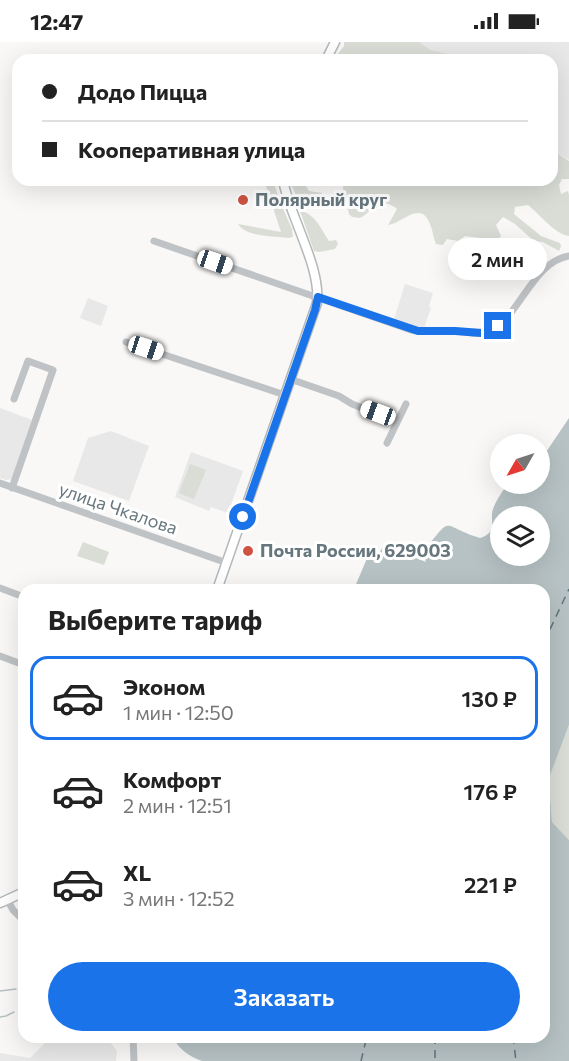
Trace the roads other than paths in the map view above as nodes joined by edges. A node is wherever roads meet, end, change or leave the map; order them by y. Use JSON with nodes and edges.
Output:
{"nodes":[{"id":1,"x":285,"y":186,"type":"edge"},
{"id":2,"x":154,"y":241,"type":"dead end"},
{"id":3,"x":569,"y":256,"type":"edge"},
{"id":4,"x":318,"y":297,"type":"junction"},
{"id":5,"x":126,"y":342,"type":"dead end"},
{"id":6,"x":290,"y":379,"type":"junction"},
{"id":7,"x":285,"y":395,"type":"junction"},
{"id":8,"x":14,"y":399,"type":"dead end"},
{"id":9,"x":406,"y":404,"type":"dead end"},
{"id":10,"x":396,"y":421,"type":"junction"},
{"id":11,"x":387,"y":443,"type":"dead end"},
{"id":12,"x":0,"y":483,"type":"edge"},
{"id":13,"x":12,"y":488,"type":"junction"},
{"id":14,"x":227,"y":563,"type":"junction"},
{"id":15,"x":219,"y":584,"type":"edge"},
{"id":16,"x":0,"y":588,"type":"edge"},
{"id":17,"x":18,"y":595,"type":"edge"},
{"id":18,"x":0,"y":656,"type":"edge"},
{"id":19,"x":18,"y":663,"type":"edge"},
{"id":20,"x":18,"y":895,"type":"edge"},
{"id":21,"x":3,"y":901,"type":"edge"},
{"id":22,"x":18,"y":914,"type":"edge"},
{"id":23,"x":133,"y":1043,"type":"edge"},
{"id":24,"x":134,"y":1061,"type":"edge"}],
"edges":[{"from":1,"to":4,"type":"main road"},
{"from":2,"to":4,"type":"street"},
{"from":3,"to":4,"type":"street"},
{"from":4,"to":6,"type":"main road"},
{"from":5,"to":7,"type":"street"},
{"from":6,"to":7,"type":"main road"},
{"from":6,"to":10,"type":"street"},
{"from":7,"to":14,"type":"main road"},
{"from":8,"to":13,"type":"street"},
{"from":9,"to":10,"type":"street"},
{"from":10,"to":11,"type":"street"},
{"from":12,"to":13,"type":"street","name":"улица Чкалова"},
{"from":13,"to":14,"type":"street","name":"улица Чкалова"},
{"from":14,"to":15,"type":"main road"},
{"from":16,"to":17,"type":"street"},
{"from":18,"to":19,"type":"street"},
{"from":20,"to":21,"type":"main road"},
{"from":21,"to":22,"type":"street"},
{"from":23,"to":24,"type":"street"}]}
